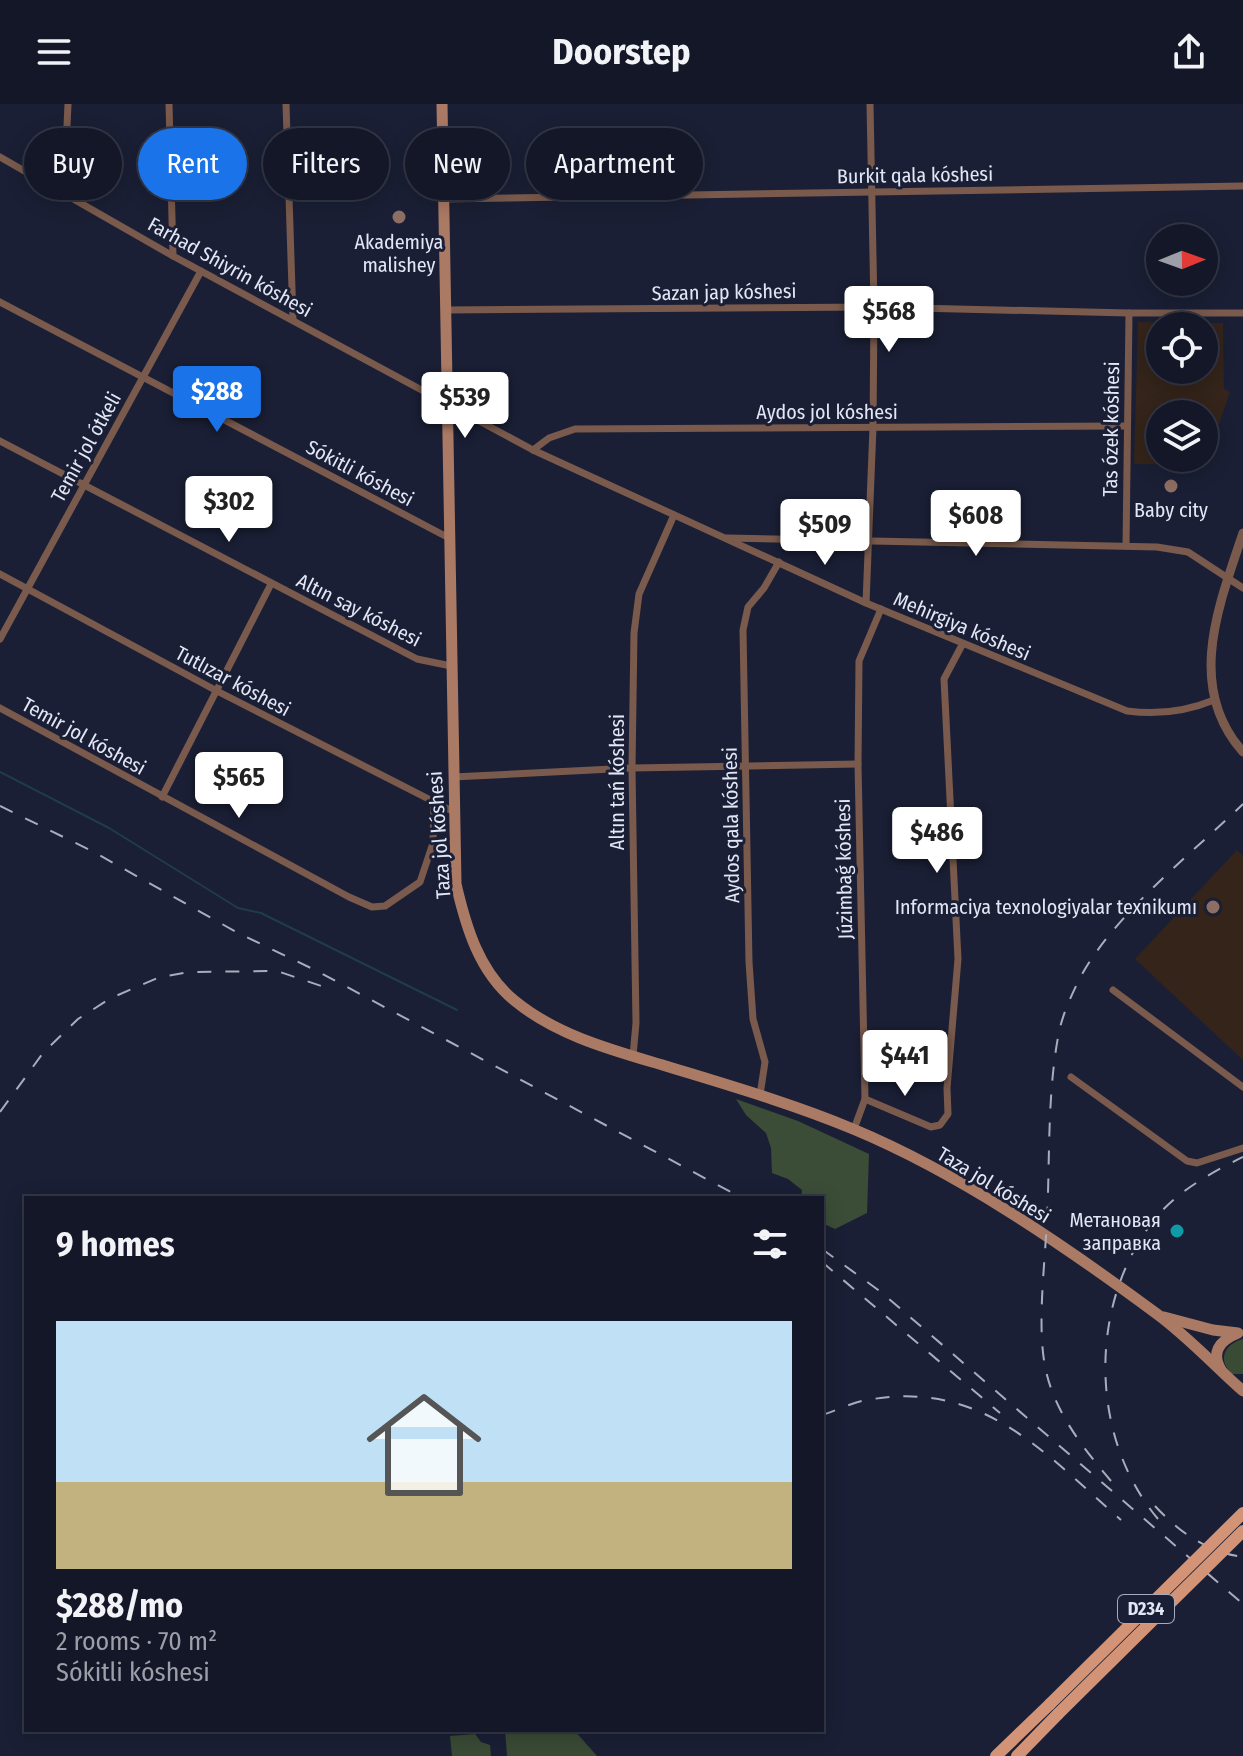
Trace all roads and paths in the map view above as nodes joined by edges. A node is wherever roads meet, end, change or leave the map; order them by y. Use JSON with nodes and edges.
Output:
{"nodes":[{"id":1,"x":68,"y":104,"type":"edge"},
{"id":2,"x":169,"y":104,"type":"edge"},
{"id":3,"x":286,"y":104,"type":"edge"},
{"id":4,"x":442,"y":104,"type":"edge"},
{"id":5,"x":870,"y":104,"type":"edge"},
{"id":6,"x":67,"y":128,"type":"edge"},
{"id":7,"x":442,"y":128,"type":"edge"},
{"id":8,"x":0,"y":157,"type":"edge"},
{"id":9,"x":24,"y":170,"type":"edge"},
{"id":10,"x":1243,"y":186,"type":"edge"},
{"id":11,"x":872,"y":191,"type":"junction"},
{"id":12,"x":510,"y":198,"type":"edge"},
{"id":13,"x":79,"y":200,"type":"edge"},
{"id":14,"x":443,"y":200,"type":"edge"},
{"id":15,"x":173,"y":256,"type":"junction"},
{"id":16,"x":201,"y":271,"type":"junction"},
{"id":17,"x":0,"y":302,"type":"edge"},
{"id":18,"x":874,"y":307,"type":"junction"},
{"id":19,"x":445,"y":310,"type":"junction"},
{"id":20,"x":1129,"y":313,"type":"junction"},
{"id":21,"x":1243,"y":313,"type":"edge"},
{"id":22,"x":293,"y":320,"type":"junction"},
{"id":23,"x":143,"y":377,"type":"junction"},
{"id":24,"x":447,"y":403,"type":"junction"},
{"id":25,"x":1127,"y":426,"type":"junction"},
{"id":26,"x":873,"y":427,"type":"junction"},
{"id":27,"x":0,"y":441,"type":"edge"},
{"id":28,"x":533,"y":450,"type":"junction"},
{"id":29,"x":83,"y":485,"type":"junction"},
{"id":30,"x":674,"y":515,"type":"junction"},
{"id":31,"x":1243,"y":533,"type":"edge"},
{"id":32,"x":449,"y":538,"type":"junction"},
{"id":33,"x":725,"y":538,"type":"junction"},
{"id":34,"x":871,"y":540,"type":"junction"},
{"id":35,"x":1126,"y":546,"type":"junction"},
{"id":36,"x":779,"y":562,"type":"junction"},
{"id":37,"x":0,"y":574,"type":"edge"},
{"id":38,"x":1228,"y":577,"type":"junction"},
{"id":39,"x":271,"y":584,"type":"junction"},
{"id":40,"x":1243,"y":588,"type":"edge"},
{"id":41,"x":28,"y":590,"type":"junction"},
{"id":42,"x":866,"y":603,"type":"junction"},
{"id":43,"x":881,"y":609,"type":"junction"},
{"id":44,"x":0,"y":639,"type":"edge"},
{"id":45,"x":962,"y":645,"type":"junction"},
{"id":46,"x":451,"y":666,"type":"junction"},
{"id":47,"x":217,"y":691,"type":"junction"},
{"id":48,"x":1214,"y":700,"type":"junction"},
{"id":49,"x":0,"y":708,"type":"edge"},
{"id":50,"x":1243,"y":752,"type":"edge"},
{"id":51,"x":858,"y":764,"type":"junction"},
{"id":52,"x":746,"y":766,"type":"junction"},
{"id":53,"x":632,"y":768,"type":"junction"},
{"id":54,"x":453,"y":777,"type":"junction"},
{"id":55,"x":162,"y":797,"type":"junction"},
{"id":56,"x":434,"y":803,"type":"junction"},
{"id":57,"x":454,"y":812,"type":"junction"},
{"id":58,"x":1113,"y":990,"type":"dead end"},
{"id":59,"x":633,"y":1056,"type":"junction"},
{"id":60,"x":1071,"y":1077,"type":"dead end"},
{"id":61,"x":1243,"y":1087,"type":"edge"},
{"id":62,"x":760,"y":1095,"type":"junction"},
{"id":63,"x":865,"y":1099,"type":"junction"},
{"id":64,"x":854,"y":1129,"type":"junction"},
{"id":65,"x":1243,"y":1148,"type":"edge"},
{"id":66,"x":1159,"y":1316,"type":"junction"},
{"id":67,"x":1240,"y":1332,"type":"edge"},
{"id":68,"x":1225,"y":1375,"type":"junction"},
{"id":69,"x":1243,"y":1380,"type":"edge"},
{"id":70,"x":1243,"y":1391,"type":"edge"},
{"id":71,"x":1243,"y":1513,"type":"edge"},
{"id":72,"x":1243,"y":1531,"type":"edge"},
{"id":73,"x":1054,"y":1709,"type":"junction"},
{"id":74,"x":996,"y":1756,"type":"edge"},
{"id":75,"x":1017,"y":1756,"type":"edge"}],
"edges":[{"from":1,"to":6,"type":"street"},
{"from":2,"to":15,"type":"street"},
{"from":3,"to":22,"type":"street"},
{"from":4,"to":7,"type":"main road","name":"Taza jol kóshesi"},
{"from":5,"to":11,"type":"street"},
{"from":8,"to":9,"type":"street","name":"Farhad Shiyrin kóshesi"},
{"from":10,"to":11,"type":"street","name":"Burkit qala kóshesi"},
{"from":11,"to":12,"type":"street","name":"Burkit qala kóshesi"},
{"from":11,"to":18,"type":"street"},
{"from":13,"to":15,"type":"street","name":"Farhad Shiyrin kóshesi"},
{"from":14,"to":19,"type":"main road","name":"Taza jol kóshesi"},
{"from":15,"to":16,"type":"street","name":"Farhad Shiyrin kóshesi"},
{"from":16,"to":22,"type":"street","name":"Farhad Shiyrin kóshesi"},
{"from":16,"to":23,"type":"street","name":"Temir jol ótkeli"},
{"from":17,"to":23,"type":"street","name":"Sókitli kóshesi"},
{"from":18,"to":19,"type":"street","name":"Sazan jap kóshesi"},
{"from":18,"to":20,"type":"street","name":"Sazan jap kóshesi"},
{"from":18,"to":26,"type":"street"},
{"from":19,"to":24,"type":"main road","name":"Taza jol kóshesi"},
{"from":20,"to":21,"type":"street","name":"Sazan jap kóshesi"},
{"from":20,"to":25,"type":"street","name":"Tas ózek kóshesi"},
{"from":22,"to":24,"type":"street","name":"Farhad Shiyrin kóshesi"},
{"from":23,"to":29,"type":"street","name":"Temir jol ótkeli"},
{"from":23,"to":32,"type":"street","name":"Sókitli kóshesi"},
{"from":24,"to":28,"type":"street","name":"Mehirgiya kóshesi"},
{"from":24,"to":32,"type":"main road","name":"Taza jol kóshesi"},
{"from":25,"to":26,"type":"street","name":"Aydos jol kóshesi"},
{"from":25,"to":35,"type":"street","name":"Tas ózek kóshesi"},
{"from":26,"to":28,"type":"street","name":"Aydos jol kóshesi"},
{"from":26,"to":34,"type":"street"},
{"from":27,"to":29,"type":"street","name":"Altın say kóshesi"},
{"from":28,"to":30,"type":"street","name":"Mehirgiya kóshesi"},
{"from":29,"to":39,"type":"street","name":"Altın say kóshesi"},
{"from":29,"to":41,"type":"street","name":"Temir jol ótkeli"},
{"from":30,"to":33,"type":"street","name":"Mehirgiya kóshesi"},
{"from":30,"to":53,"type":"street","name":"Altın tań kóshesi"},
{"from":31,"to":38,"type":"street"},
{"from":32,"to":46,"type":"main road","name":"Taza jol kóshesi"},
{"from":33,"to":34,"type":"street"},
{"from":33,"to":36,"type":"street","name":"Mehirgiya kóshesi"},
{"from":34,"to":35,"type":"street"},
{"from":34,"to":42,"type":"street"},
{"from":35,"to":38,"type":"street"},
{"from":36,"to":42,"type":"street","name":"Mehirgiya kóshesi"},
{"from":36,"to":52,"type":"street","name":"Aydos qala kóshesi"},
{"from":37,"to":41,"type":"street","name":"Tutlızar kóshesi"},
{"from":38,"to":40,"type":"street"},
{"from":38,"to":48,"type":"street"},
{"from":39,"to":46,"type":"street","name":"Altın say kóshesi"},
{"from":39,"to":47,"type":"street"},
{"from":41,"to":44,"type":"street","name":"Temir jol ótkeli"},
{"from":41,"to":47,"type":"street","name":"Tutlızar kóshesi"},
{"from":42,"to":43,"type":"street","name":"Mehirgiya kóshesi"},
{"from":43,"to":45,"type":"street","name":"Mehirgiya kóshesi"},
{"from":43,"to":51,"type":"street","name":"Júzimbaǵ kóshesi"},
{"from":45,"to":48,"type":"street","name":"Mehirgiya kóshesi"},
{"from":45,"to":63,"type":"street"},
{"from":46,"to":54,"type":"main road","name":"Taza jol kóshesi"},
{"from":47,"to":55,"type":"street"},
{"from":47,"to":56,"type":"street","name":"Tutlızar kóshesi"},
{"from":48,"to":50,"type":"street"},
{"from":49,"to":55,"type":"street","name":"Temir jol kóshesi"},
{"from":51,"to":52,"type":"street"},
{"from":51,"to":63,"type":"street","name":"Júzimbaǵ kóshesi"},
{"from":52,"to":53,"type":"street"},
{"from":52,"to":62,"type":"street","name":"Aydos qala kóshesi"},
{"from":53,"to":54,"type":"street"},
{"from":53,"to":59,"type":"street","name":"Altın tań kóshesi"},
{"from":54,"to":57,"type":"main road","name":"Taza jol kóshesi"},
{"from":55,"to":56,"type":"street","name":"Temir jol kóshesi"},
{"from":56,"to":57,"type":"street","name":"Tutlızar kóshesi"},
{"from":57,"to":59,"type":"main road","name":"Taza jol kóshesi"},
{"from":58,"to":61,"type":"street"},
{"from":59,"to":62,"type":"main road","name":"Taza jol kóshesi"},
{"from":60,"to":65,"type":"street"},
{"from":62,"to":64,"type":"main road","name":"Taza jol kóshesi"},
{"from":63,"to":64,"type":"street","name":"Júzimbaǵ kóshesi"},
{"from":64,"to":66,"type":"main road","name":"Taza jol kóshesi"},
{"from":66,"to":67,"type":"main road"},
{"from":66,"to":68,"type":"main road","name":"Taza jol kóshesi"},
{"from":67,"to":68,"type":"main road"},
{"from":68,"to":69,"type":"main road"},
{"from":68,"to":70,"type":"main road","name":"Taza jol kóshesi"},
{"from":71,"to":73,"type":"main road","number":"D234","bridge":true},
{"from":72,"to":73,"type":"main road","number":"D234","bridge":true},
{"from":73,"to":74,"type":"main road","number":"D234"},
{"from":73,"to":75,"type":"main road","number":"D234"}]}
